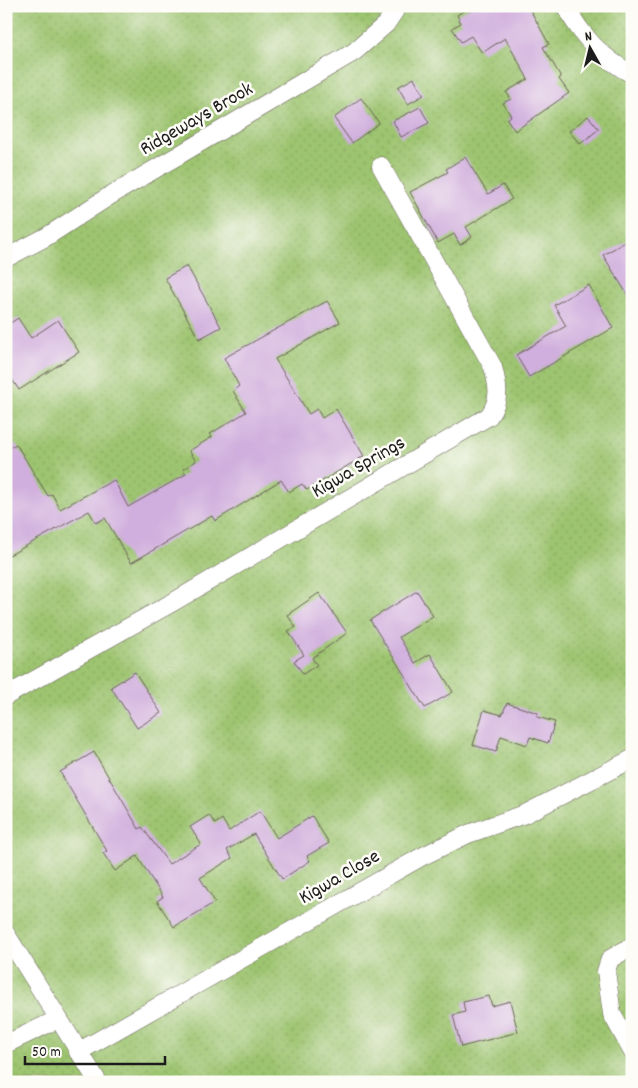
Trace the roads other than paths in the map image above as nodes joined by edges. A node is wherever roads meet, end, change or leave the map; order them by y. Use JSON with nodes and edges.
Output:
{"nodes":[{"id":1,"x":398,"y":6,"type":"edge"},
{"id":2,"x":565,"y":6,"type":"edge"},
{"id":3,"x":632,"y":74,"type":"edge"},
{"id":4,"x":381,"y":166,"type":"dead end"},
{"id":5,"x":6,"y":258,"type":"edge"},
{"id":6,"x":6,"y":696,"type":"edge"},
{"id":7,"x":632,"y":759,"type":"edge"},
{"id":8,"x":6,"y":934,"type":"edge"},
{"id":9,"x":632,"y":946,"type":"edge"},
{"id":10,"x":58,"y":1020,"type":"junction"},
{"id":11,"x":6,"y":1044,"type":"edge"},
{"id":12,"x":632,"y":1051,"type":"edge"},
{"id":13,"x":78,"y":1052,"type":"junction"},
{"id":14,"x":98,"y":1082,"type":"edge"}],
"edges":[{"from":1,"to":5,"type":"street","name":"Ridgeways Brook"},
{"from":2,"to":3,"type":"street"},
{"from":4,"to":6,"type":"street","name":"Kigwa Springs"},
{"from":7,"to":13,"type":"street","name":"Kigwa Close"},
{"from":8,"to":10,"type":"street"},
{"from":9,"to":12,"type":"street"},
{"from":10,"to":11,"type":"street"},
{"from":10,"to":13,"type":"street"},
{"from":13,"to":14,"type":"street"}]}
